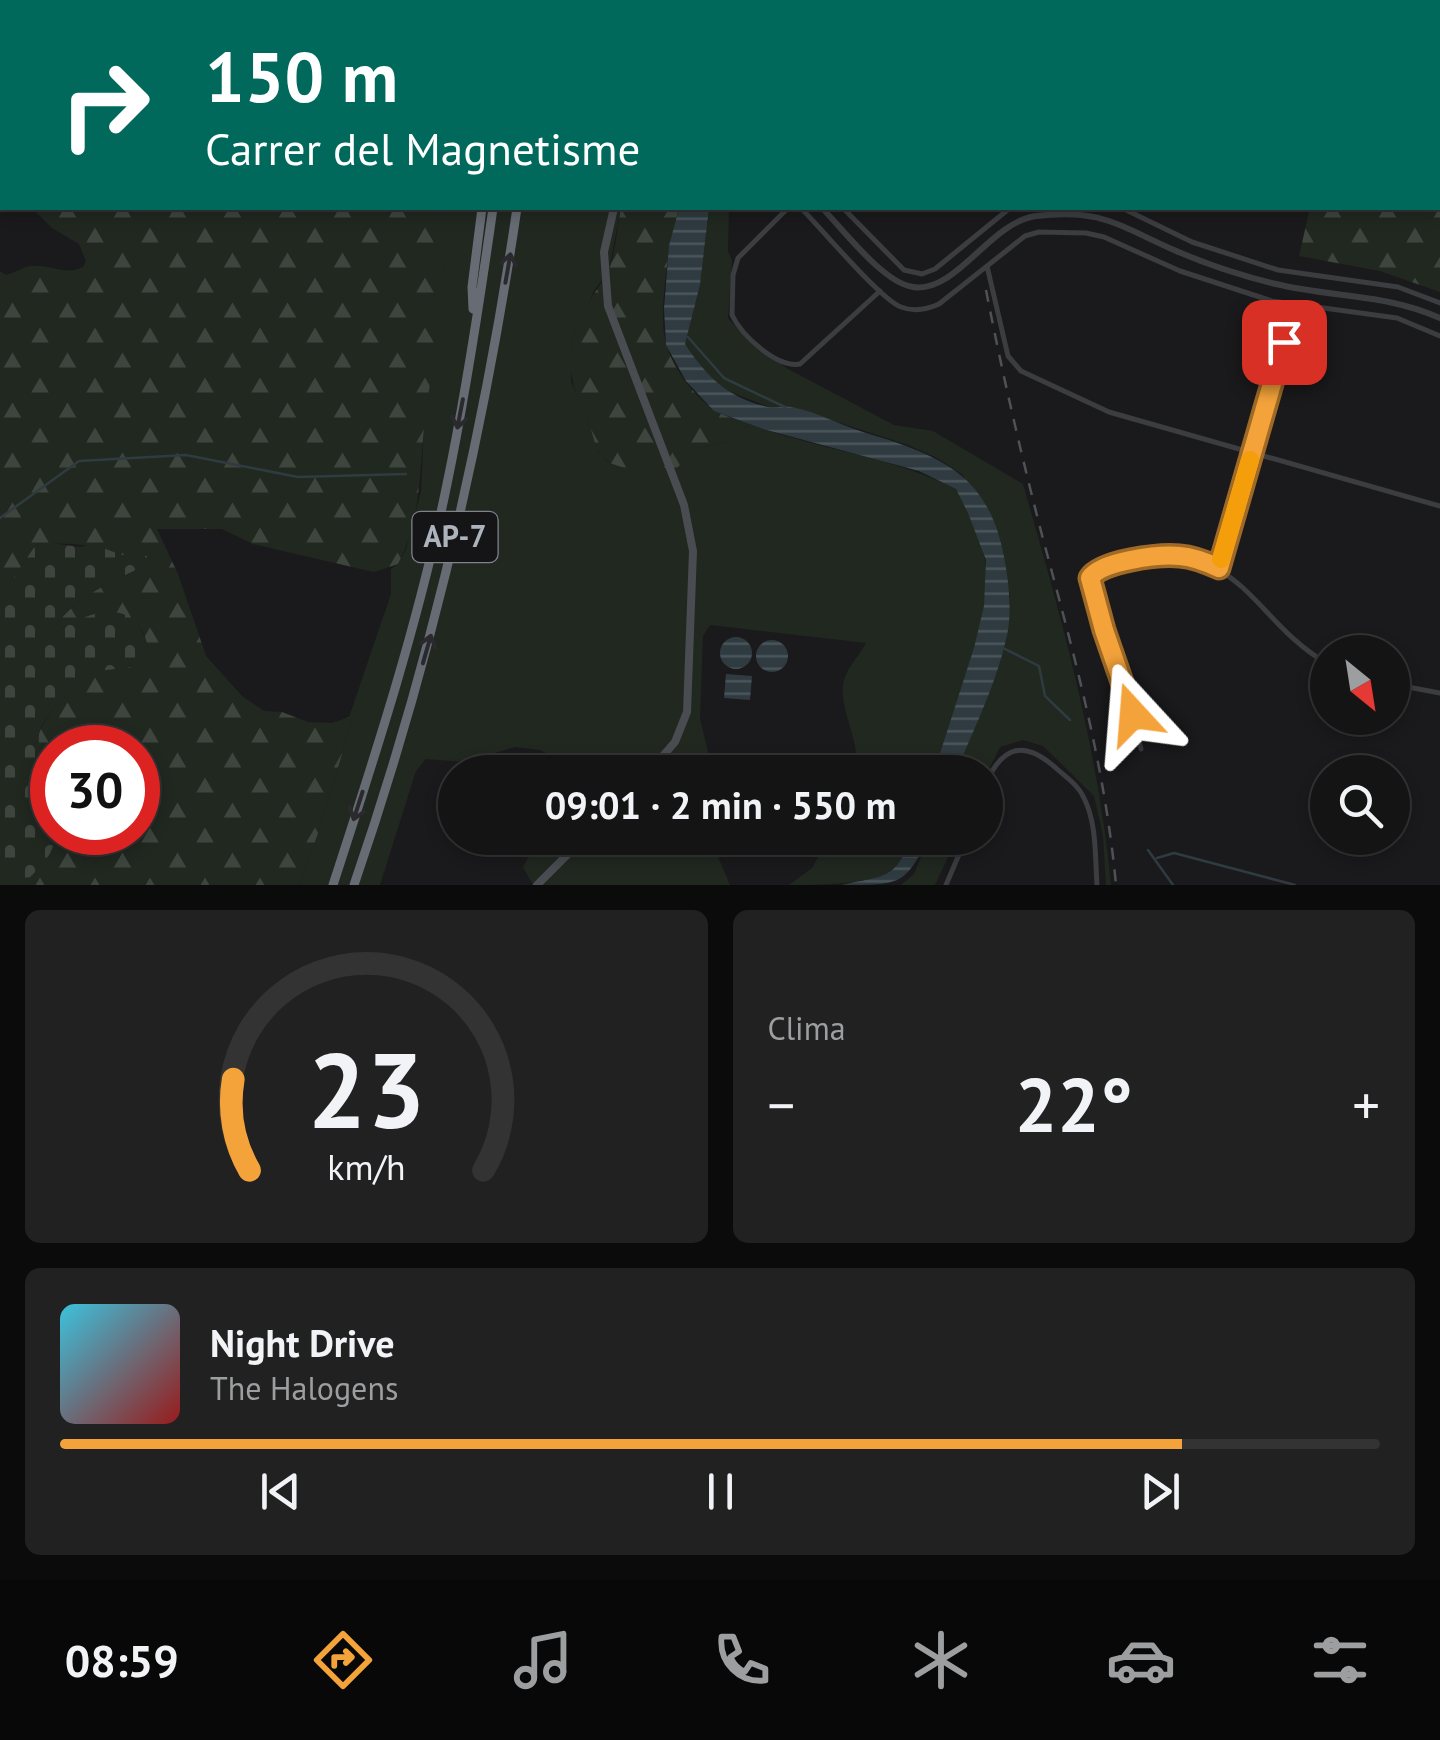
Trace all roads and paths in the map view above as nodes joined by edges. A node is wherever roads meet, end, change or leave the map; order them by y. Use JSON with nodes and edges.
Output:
{"nodes":[{"id":1,"x":482,"y":210,"type":"edge"},
{"id":2,"x":493,"y":210,"type":"edge"},
{"id":3,"x":517,"y":210,"type":"edge"},
{"id":4,"x":614,"y":210,"type":"edge"},
{"id":5,"x":786,"y":210,"type":"edge"},
{"id":6,"x":805,"y":210,"type":"edge"},
{"id":7,"x":824,"y":210,"type":"edge"},
{"id":8,"x":844,"y":210,"type":"edge"},
{"id":9,"x":1008,"y":210,"type":"edge"},
{"id":10,"x":1126,"y":210,"type":"edge"},
{"id":11,"x":987,"y":266,"type":"junction"},
{"id":12,"x":880,"y":291,"type":"junction"},
{"id":13,"x":1440,"y":303,"type":"edge"},
{"id":14,"x":1294,"y":305,"type":"junction"},
{"id":15,"x":475,"y":318,"type":"junction"},
{"id":16,"x":1440,"y":318,"type":"edge"},
{"id":17,"x":1440,"y":336,"type":"edge"},
{"id":18,"x":1252,"y":452,"type":"junction"},
{"id":19,"x":1440,"y":506,"type":"edge"},
{"id":20,"x":1219,"y":568,"type":"junction"},
{"id":21,"x":1310,"y":648,"type":"edge"},
{"id":22,"x":1410,"y":687,"type":"edge"},
{"id":23,"x":1440,"y":693,"type":"edge"},
{"id":24,"x":1141,"y":748,"type":"dead end"},
{"id":25,"x":664,"y":755,"type":"edge"},
{"id":26,"x":1003,"y":758,"type":"edge"},
{"id":27,"x":567,"y":855,"type":"edge"},
{"id":28,"x":959,"y":855,"type":"edge"},
{"id":29,"x":332,"y":885,"type":"edge"},
{"id":30,"x":354,"y":885,"type":"edge"},
{"id":31,"x":536,"y":885,"type":"edge"},
{"id":32,"x":946,"y":885,"type":"edge"},
{"id":33,"x":1096,"y":885,"type":"edge"}],
"edges":[{"from":1,"to":15,"type":"highway"},
{"from":2,"to":15,"type":"highway","number":"AP-7"},
{"from":30,"to":3,"type":"highway","number":"AP-7","one_way":true},
{"from":4,"to":25,"type":"main road"},
{"from":5,"to":12,"type":"street"},
{"from":6,"to":12,"type":"street"},
{"from":7,"to":16,"type":"street"},
{"from":8,"to":9,"type":"street"},
{"from":10,"to":13,"type":"street"},
{"from":11,"to":12,"type":"street"},
{"from":11,"to":14,"type":"street"},
{"from":11,"to":18,"type":"street"},
{"from":14,"to":17,"type":"street"},
{"from":14,"to":18,"type":"street"},
{"from":15,"to":29,"type":"highway","number":"AP-7","one_way":true},
{"from":18,"to":19,"type":"street"},
{"from":18,"to":20,"type":"street"},
{"from":20,"to":21,"type":"street"},
{"from":20,"to":24,"type":"street"},
{"from":22,"to":23,"type":"street"},
{"from":26,"to":33,"type":"street"},
{"from":27,"to":31,"type":"main road"},
{"from":28,"to":32,"type":"street"}]}
